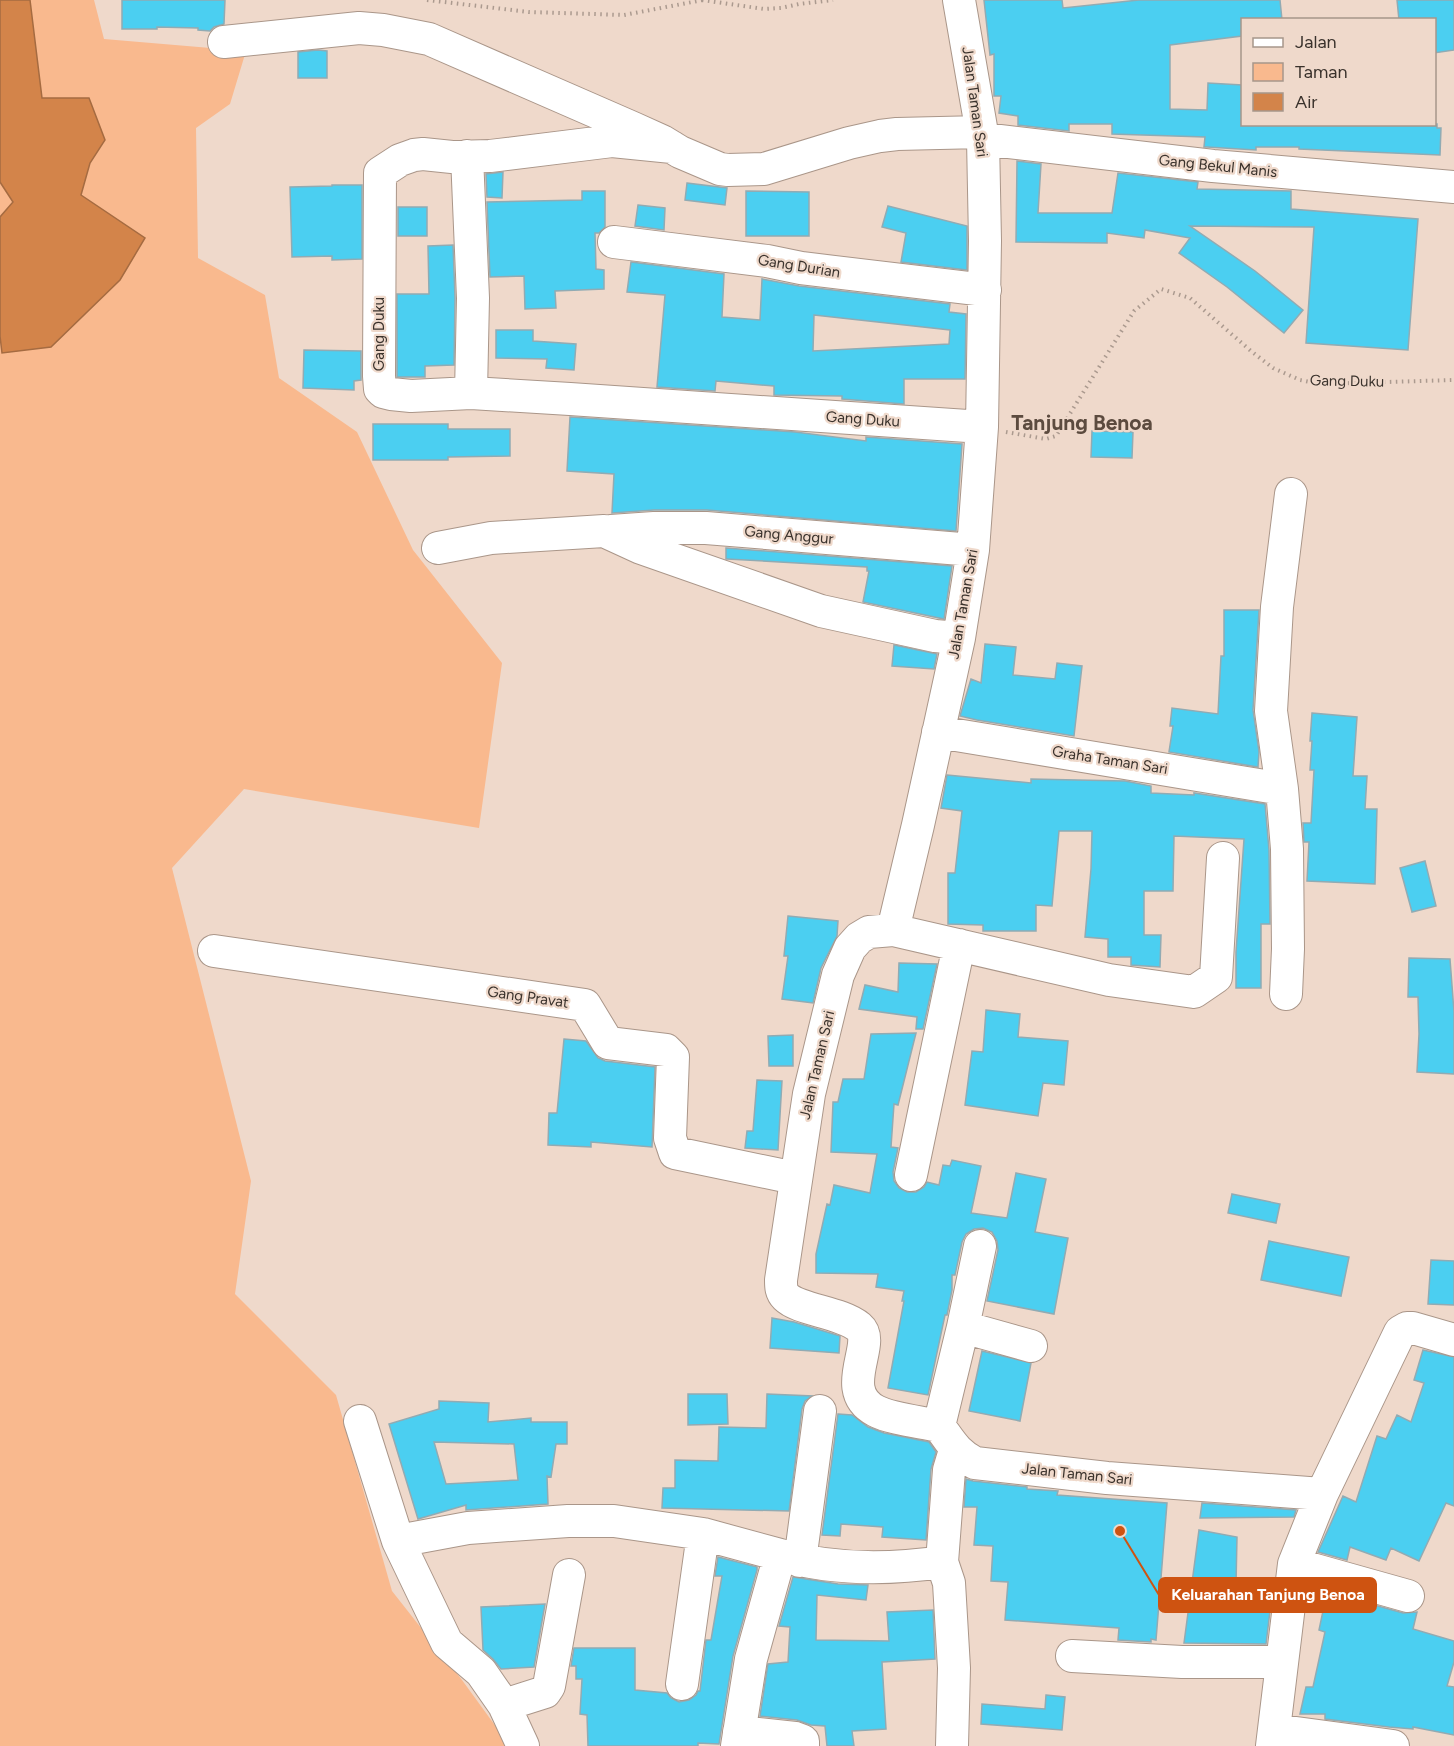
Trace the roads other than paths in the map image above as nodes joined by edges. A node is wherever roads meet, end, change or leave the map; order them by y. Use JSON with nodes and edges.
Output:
{"nodes":[{"id":1,"x":959,"y":0,"type":"edge"},
{"id":2,"x":224,"y":42,"type":"dead end"},
{"id":3,"x":982,"y":136,"type":"junction"},
{"id":4,"x":672,"y":147,"type":"junction"},
{"id":5,"x":467,"y":156,"type":"junction"},
{"id":6,"x":1454,"y":187,"type":"edge"},
{"id":7,"x":614,"y":242,"type":"dead end"},
{"id":8,"x":985,"y":290,"type":"junction"},
{"id":9,"x":471,"y":393,"type":"junction"},
{"id":10,"x":982,"y":427,"type":"junction"},
{"id":11,"x":1292,"y":494,"type":"dead end"},
{"id":12,"x":604,"y":531,"type":"junction"},
{"id":13,"x":438,"y":548,"type":"dead end"},
{"id":14,"x":973,"y":550,"type":"junction"},
{"id":15,"x":959,"y":638,"type":"junction"},
{"id":16,"x":938,"y":732,"type":"junction"},
{"id":17,"x":1282,"y":789,"type":"junction"},
{"id":18,"x":1223,"y":858,"type":"dead end"},
{"id":19,"x":893,"y":930,"type":"junction"},
{"id":20,"x":959,"y":945,"type":"junction"},
{"id":21,"x":214,"y":951,"type":"dead end"},
{"id":22,"x":1286,"y":994,"type":"dead end"},
{"id":23,"x":911,"y":1175,"type":"dead end"},
{"id":24,"x":795,"y":1178,"type":"junction"},
{"id":25,"x":980,"y":1246,"type":"dead end"},
{"id":26,"x":963,"y":1327,"type":"junction"},
{"id":27,"x":1454,"y":1340,"type":"edge"},
{"id":28,"x":1031,"y":1346,"type":"dead end"},
{"id":29,"x":820,"y":1411,"type":"dead end"},
{"id":30,"x":360,"y":1420,"type":"dead end"},
{"id":31,"x":947,"y":1438,"type":"junction"},
{"id":32,"x":1322,"y":1494,"type":"junction"},
{"id":33,"x":702,"y":1534,"type":"junction"},
{"id":34,"x":398,"y":1541,"type":"junction"},
{"id":35,"x":790,"y":1558,"type":"junction"},
{"id":36,"x":942,"y":1562,"type":"junction"},
{"id":37,"x":1294,"y":1564,"type":"junction"},
{"id":38,"x":569,"y":1575,"type":"dead end"},
{"id":39,"x":1408,"y":1596,"type":"dead end"},
{"id":40,"x":1072,"y":1656,"type":"dead end"},
{"id":41,"x":1282,"y":1662,"type":"junction"},
{"id":42,"x":682,"y":1684,"type":"dead end"},
{"id":43,"x":504,"y":1705,"type":"junction"},
{"id":44,"x":1273,"y":1738,"type":"edge"},
{"id":45,"x":738,"y":1739,"type":"edge"},
{"id":46,"x":523,"y":1746,"type":"edge"},
{"id":47,"x":804,"y":1746,"type":"edge"},
{"id":48,"x":952,"y":1746,"type":"edge"},
{"id":49,"x":1393,"y":1746,"type":"edge"}],
"edges":[{"from":1,"to":3,"type":"street","name":"Jalan Taman Sari"},
{"from":2,"to":4,"type":"street"},
{"from":3,"to":4,"type":"street","name":"Gang Bekul Manis"},
{"from":3,"to":6,"type":"street","name":"Gang Bekul Manis"},
{"from":3,"to":8,"type":"street","name":"Jalan Taman Sari"},
{"from":4,"to":5,"type":"street"},
{"from":5,"to":9,"type":"street"},
{"from":5,"to":9,"type":"street","name":"Gang Duku"},
{"from":7,"to":8,"type":"street","name":"Gang Durian"},
{"from":8,"to":10,"type":"street","name":"Jalan Taman Sari"},
{"from":9,"to":10,"type":"street","name":"Gang Duku"},
{"from":10,"to":14,"type":"street","name":"Jalan Taman Sari"},
{"from":11,"to":17,"type":"street"},
{"from":12,"to":13,"type":"street","name":"Gang Anggur"},
{"from":12,"to":14,"type":"street","name":"Gang Anggur"},
{"from":12,"to":15,"type":"street"},
{"from":14,"to":15,"type":"street","name":"Jalan Taman Sari"},
{"from":15,"to":16,"type":"street","name":"Jalan Taman Sari"},
{"from":16,"to":17,"type":"street","name":"Graha Taman Sari"},
{"from":16,"to":19,"type":"street","name":"Jalan Taman Sari"},
{"from":17,"to":22,"type":"street"},
{"from":18,"to":20,"type":"street"},
{"from":19,"to":20,"type":"street"},
{"from":19,"to":24,"type":"street","name":"Jalan Taman Sari"},
{"from":20,"to":23,"type":"street"},
{"from":21,"to":24,"type":"street","name":"Gang Pravat"},
{"from":24,"to":31,"type":"street","name":"Jalan Taman Sari"},
{"from":25,"to":26,"type":"street"},
{"from":26,"to":28,"type":"street"},
{"from":26,"to":31,"type":"street"},
{"from":27,"to":32,"type":"street"},
{"from":29,"to":35,"type":"street"},
{"from":30,"to":34,"type":"street"},
{"from":31,"to":32,"type":"street","name":"Jalan Taman Sari"},
{"from":31,"to":36,"type":"street"},
{"from":32,"to":37,"type":"street"},
{"from":33,"to":34,"type":"street"},
{"from":33,"to":35,"type":"street"},
{"from":33,"to":42,"type":"street"},
{"from":34,"to":43,"type":"street"},
{"from":35,"to":36,"type":"street"},
{"from":35,"to":45,"type":"street"},
{"from":36,"to":48,"type":"street"},
{"from":37,"to":39,"type":"street"},
{"from":37,"to":41,"type":"street"},
{"from":38,"to":43,"type":"street"},
{"from":40,"to":41,"type":"street"},
{"from":41,"to":44,"type":"street"},
{"from":43,"to":46,"type":"street"},
{"from":44,"to":49,"type":"street"},
{"from":45,"to":47,"type":"street"}]}
